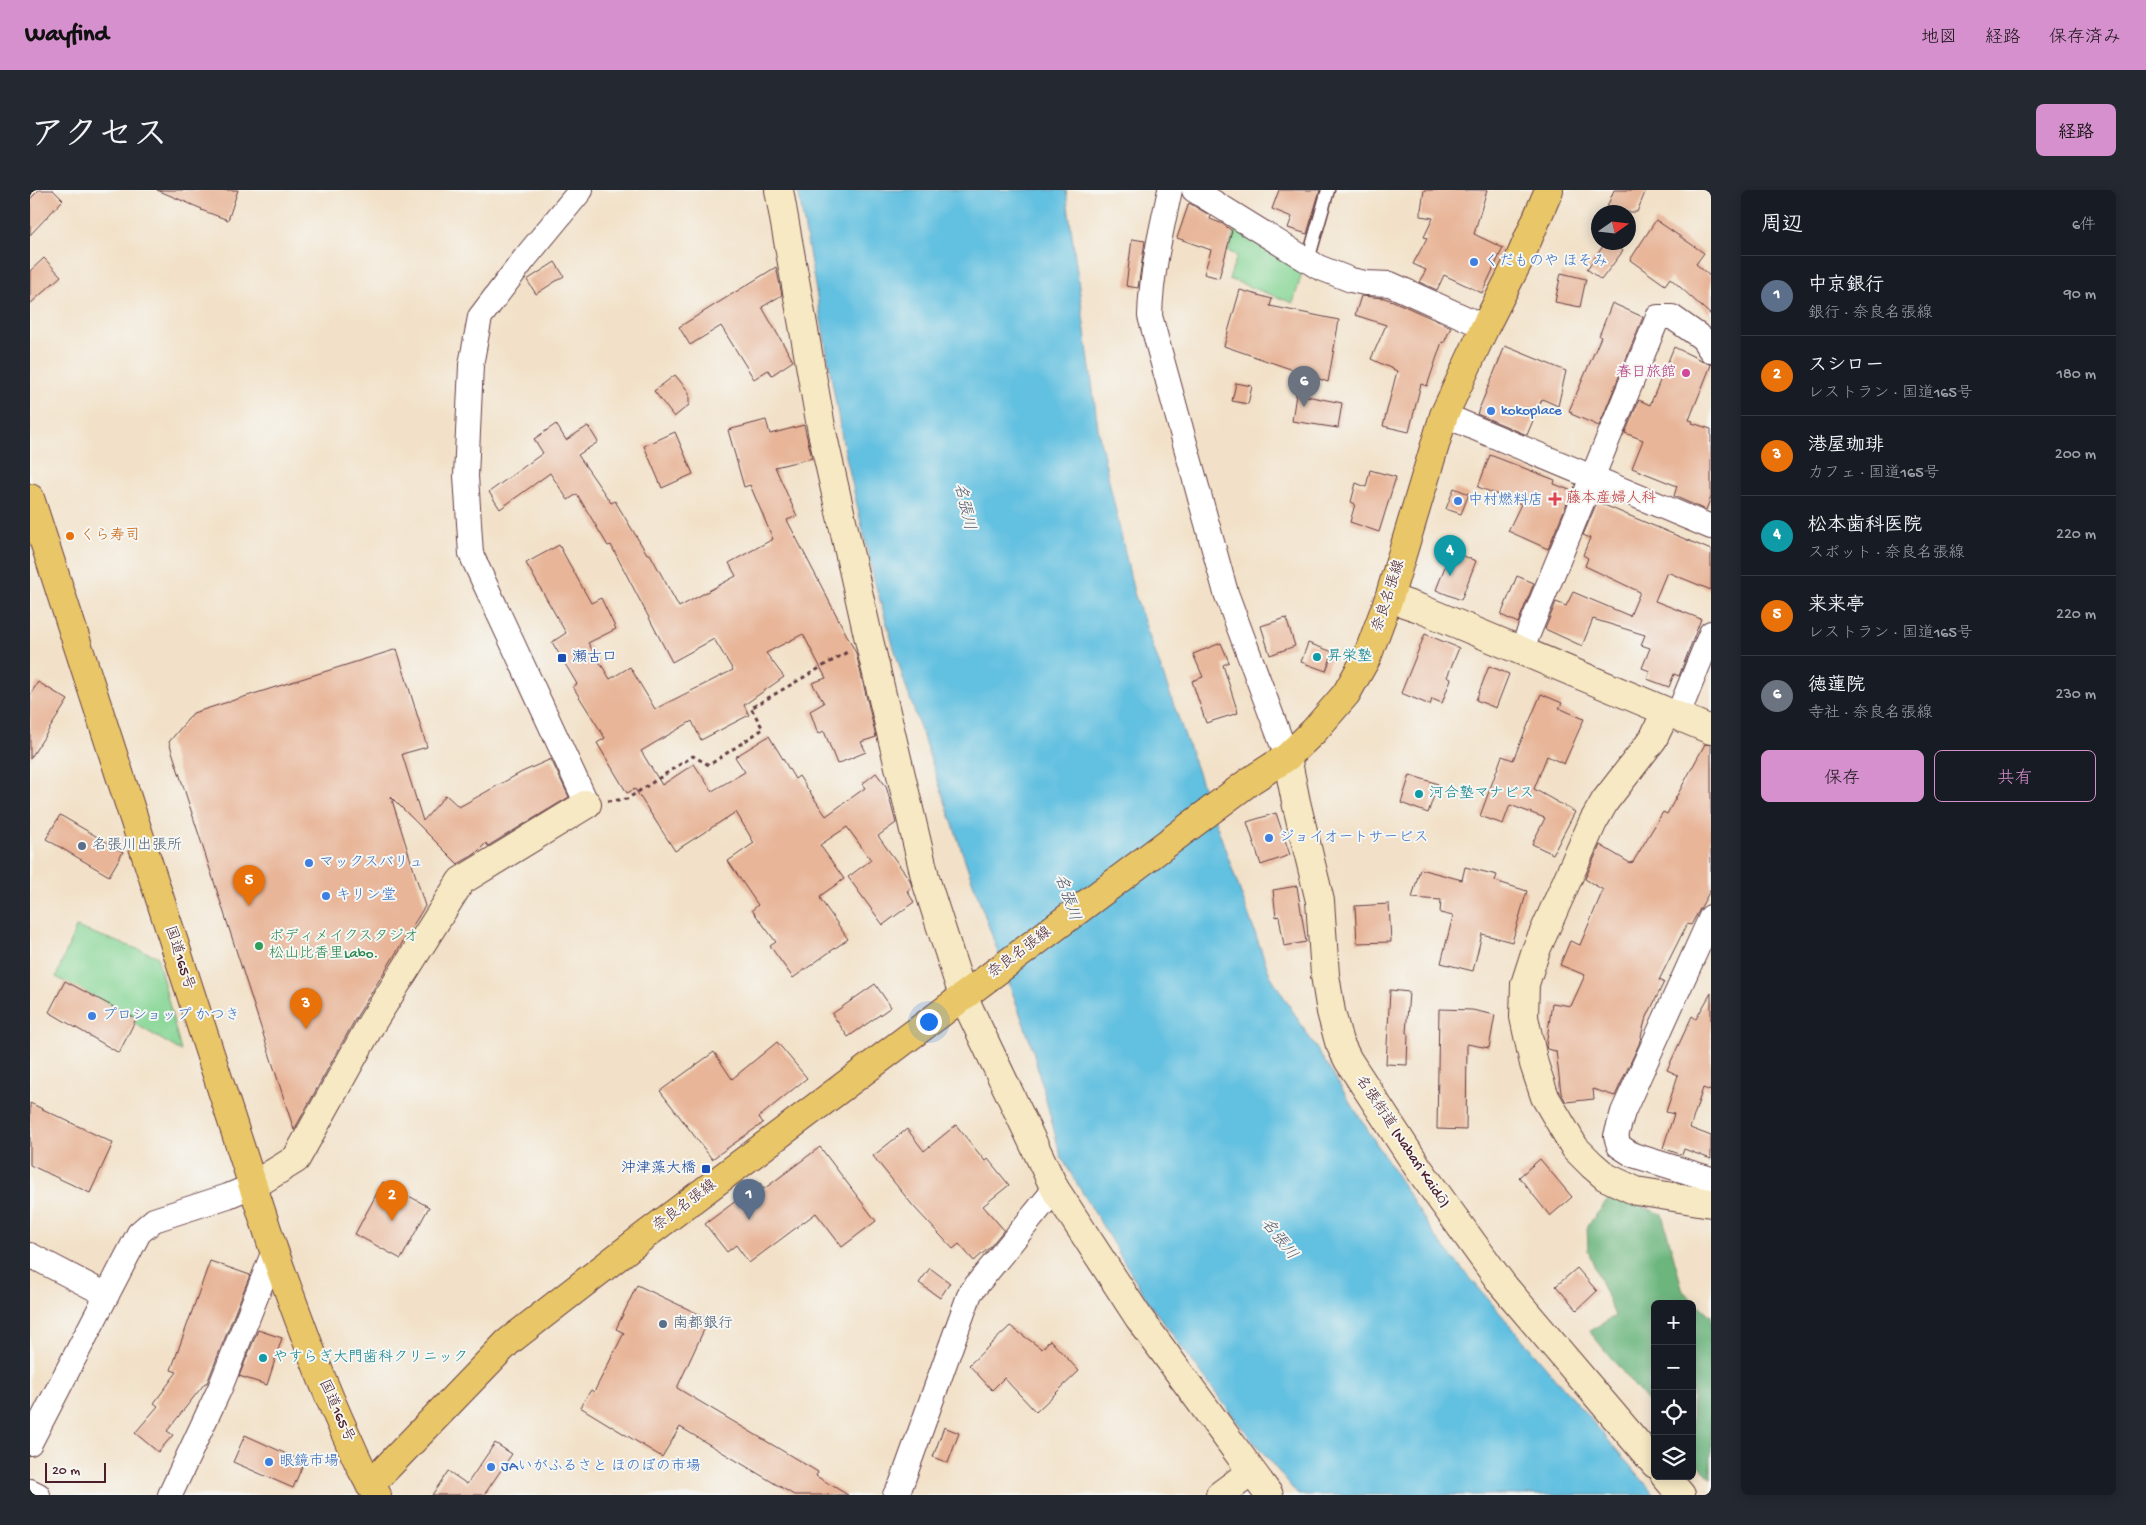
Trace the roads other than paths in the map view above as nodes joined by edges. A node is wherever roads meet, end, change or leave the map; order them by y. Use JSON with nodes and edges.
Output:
{"nodes":[{"id":1,"x":581,"y":190,"type":"edge"},
{"id":2,"x":779,"y":190,"type":"edge"},
{"id":3,"x":1170,"y":190,"type":"edge"},
{"id":4,"x":1194,"y":190,"type":"edge"},
{"id":5,"x":1328,"y":190,"type":"edge"},
{"id":6,"x":1550,"y":190,"type":"edge"},
{"id":7,"x":1308,"y":260,"type":"junction"},
{"id":8,"x":1485,"y":327,"type":"junction"},
{"id":9,"x":1708,"y":341,"type":"edge"},
{"id":10,"x":1444,"y":415,"type":"junction"},
{"id":11,"x":1594,"y":477,"type":"junction"},
{"id":12,"x":30,"y":498,"type":"edge"},
{"id":13,"x":1711,"y":526,"type":"edge"},
{"id":14,"x":1390,"y":598,"type":"junction"},
{"id":15,"x":1711,"y":634,"type":"edge"},
{"id":16,"x":1522,"y":651,"type":"junction"},
{"id":17,"x":1672,"y":714,"type":"junction"},
{"id":18,"x":1711,"y":730,"type":"edge"},
{"id":19,"x":1287,"y":757,"type":"junction"},
{"id":20,"x":587,"y":804,"type":"joint"},
{"id":21,"x":1711,"y":917,"type":"edge"},
{"id":22,"x":970,"y":990,"type":"junction"},
{"id":23,"x":1711,"y":1179,"type":"edge"},
{"id":24,"x":254,"y":1185,"type":"junction"},
{"id":25,"x":1055,"y":1189,"type":"junction"},
{"id":26,"x":1711,"y":1203,"type":"edge"},
{"id":27,"x":274,"y":1252,"type":"junction"},
{"id":28,"x":30,"y":1255,"type":"edge"},
{"id":29,"x":107,"y":1295,"type":"junction"},
{"id":30,"x":30,"y":1443,"type":"edge"},
{"id":31,"x":1651,"y":1459,"type":"edge"},
{"id":32,"x":1251,"y":1472,"type":"junction"},
{"id":33,"x":1669,"y":1480,"type":"edge"},
{"id":34,"x":30,"y":1491,"type":"edge"},
{"id":35,"x":369,"y":1492,"type":"edge"},
{"id":36,"x":38,"y":1495,"type":"edge"},
{"id":37,"x":170,"y":1495,"type":"edge"},
{"id":38,"x":895,"y":1495,"type":"edge"},
{"id":39,"x":1220,"y":1495,"type":"edge"},
{"id":40,"x":1269,"y":1495,"type":"edge"},
{"id":41,"x":1681,"y":1495,"type":"edge"}],
"edges":[{"from":1,"to":20,"type":"street"},
{"from":2,"to":22,"type":"street"},
{"from":3,"to":19,"type":"street"},
{"from":4,"to":7,"type":"street"},
{"from":5,"to":7,"type":"lane"},
{"from":6,"to":8,"type":"main road","name":"奈良名張線"},
{"from":7,"to":8,"type":"street"},
{"from":8,"to":10,"type":"main road","name":"奈良名張線"},
{"from":9,"to":11,"type":"street"},
{"from":10,"to":11,"type":"street"},
{"from":10,"to":14,"type":"main road","name":"奈良名張線"},
{"from":11,"to":13,"type":"street"},
{"from":11,"to":16,"type":"street"},
{"from":12,"to":24,"type":"main road","name":"国道165号"},
{"from":14,"to":16,"type":"street"},
{"from":14,"to":19,"type":"main road","name":"奈良名張線"},
{"from":15,"to":17,"type":"street"},
{"from":16,"to":17,"type":"street"},
{"from":17,"to":18,"type":"street"},
{"from":17,"to":26,"type":"street"},
{"from":19,"to":22,"type":"main road","name":"奈良名張線"},
{"from":19,"to":31,"type":"street","name":"名張街道 (Nabari Kaidō)"},
{"from":20,"to":24,"type":"street"},
{"from":21,"to":23,"type":"street"},
{"from":22,"to":25,"type":"street"},
{"from":22,"to":35,"type":"main road","name":"奈良名張線"},
{"from":24,"to":27,"type":"main road","name":"国道165号"},
{"from":24,"to":29,"type":"street"},
{"from":25,"to":32,"type":"street"},
{"from":25,"to":38,"type":"street"},
{"from":27,"to":35,"type":"main road","name":"国道165号"},
{"from":27,"to":37,"type":"street"},
{"from":28,"to":29,"type":"street"},
{"from":29,"to":30,"type":"street"},
{"from":32,"to":39,"type":"street"},
{"from":32,"to":40,"type":"street"},
{"from":33,"to":41,"type":"street"},
{"from":34,"to":36,"type":"street"}]}
